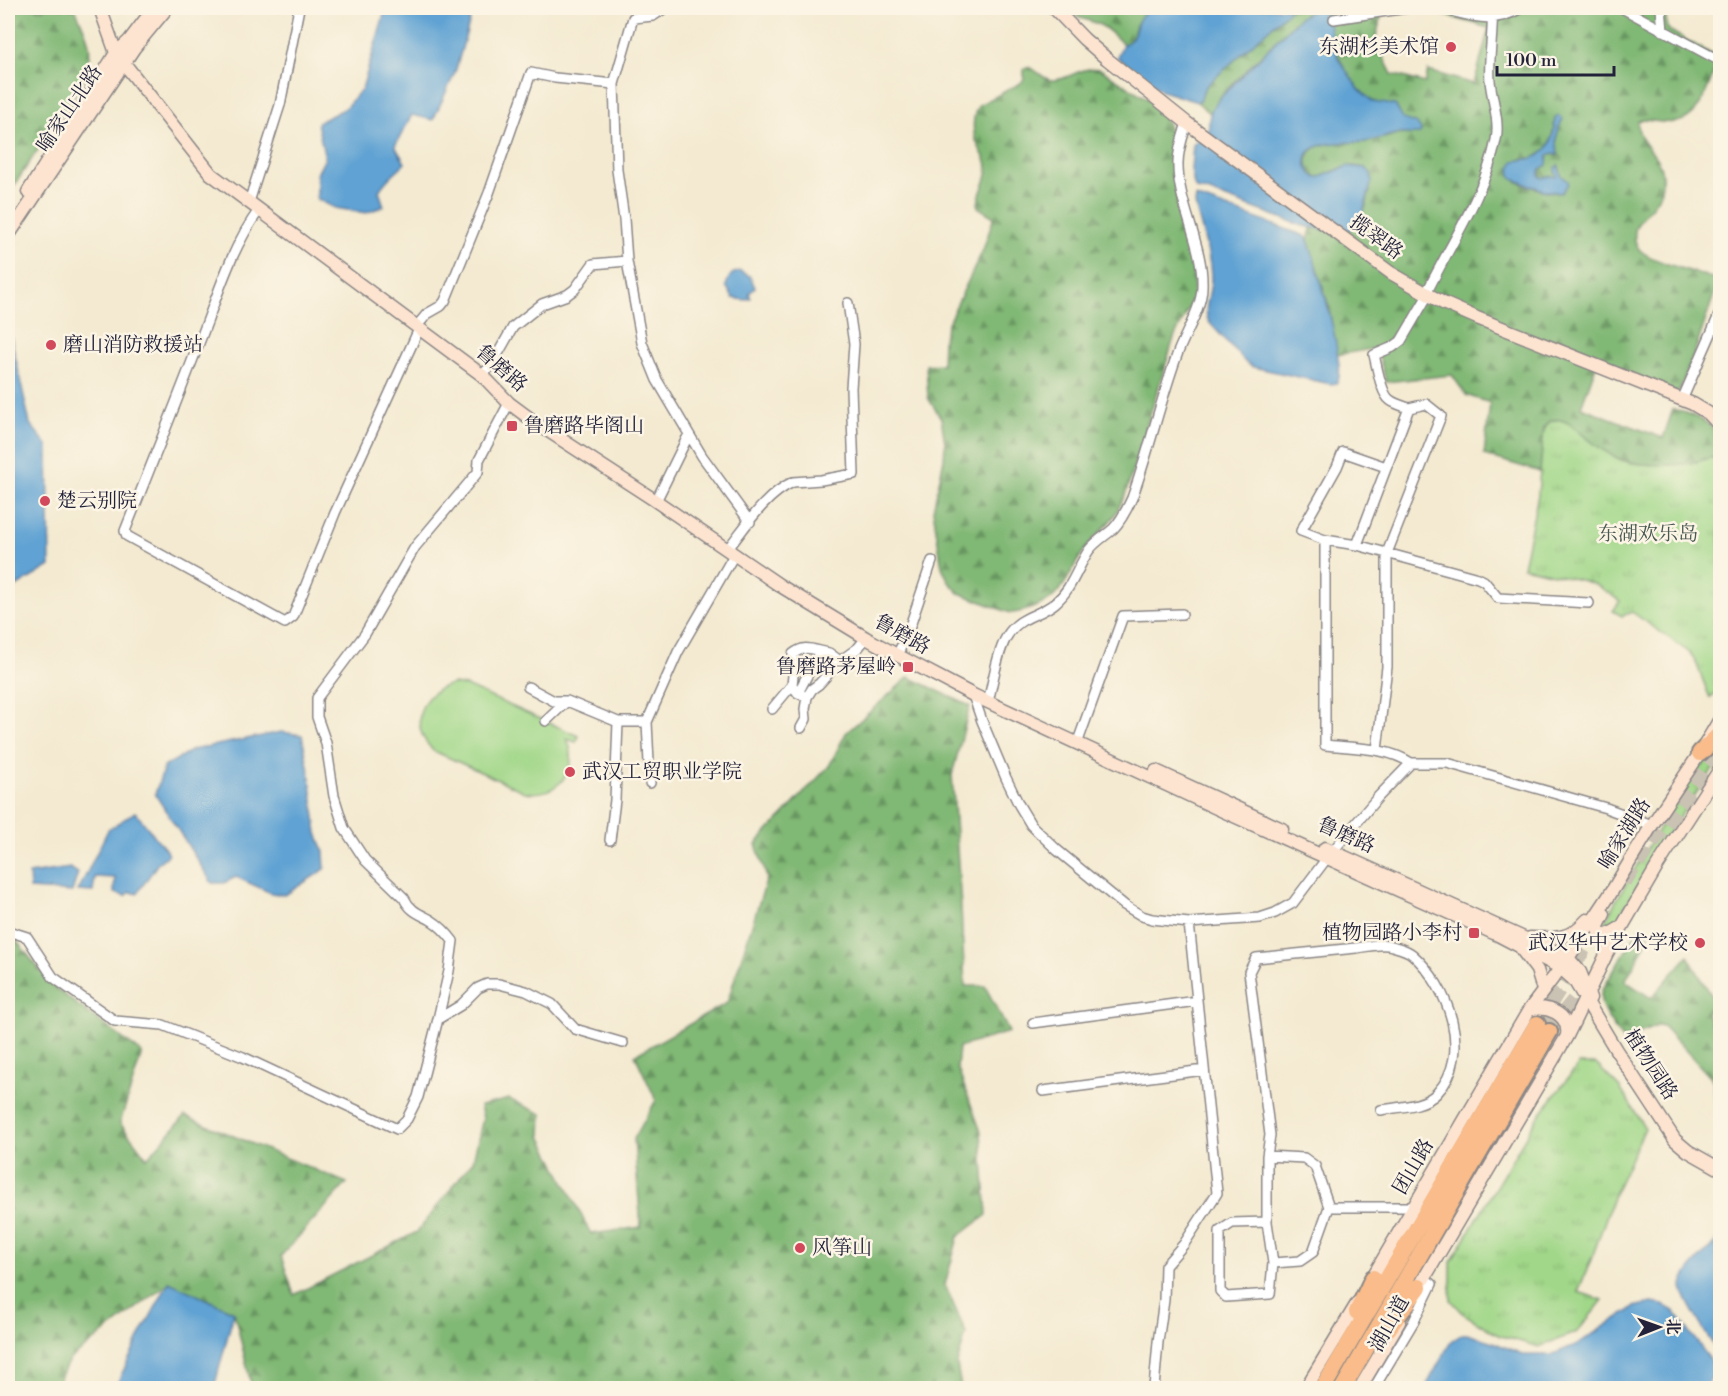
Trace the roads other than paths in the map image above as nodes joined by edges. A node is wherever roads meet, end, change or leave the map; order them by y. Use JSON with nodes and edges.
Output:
{"nodes":[{"id":1,"x":100,"y":8,"type":"edge"},
{"id":2,"x":154,"y":8,"type":"edge"},
{"id":3,"x":167,"y":8,"type":"edge"},
{"id":4,"x":299,"y":8,"type":"edge"},
{"id":5,"x":633,"y":8,"type":"edge"},
{"id":6,"x":665,"y":8,"type":"edge"},
{"id":7,"x":1054,"y":8,"type":"edge"},
{"id":8,"x":1407,"y":8,"type":"edge"},
{"id":9,"x":1438,"y":8,"type":"edge"},
{"id":10,"x":1492,"y":8,"type":"edge"},
{"id":11,"x":1521,"y":8,"type":"edge"},
{"id":12,"x":1622,"y":8,"type":"edge"},
{"id":13,"x":1661,"y":8,"type":"edge"},
{"id":14,"x":633,"y":18,"type":"junction"},
{"id":15,"x":1493,"y":18,"type":"junction"},
{"id":16,"x":1334,"y":19,"type":"dead end"},
{"id":17,"x":1663,"y":31,"type":"junction"},
{"id":18,"x":120,"y":58,"type":"junction"},
{"id":19,"x":1720,"y":62,"type":"edge"},
{"id":20,"x":614,"y":84,"type":"junction"},
{"id":21,"x":1191,"y":126,"type":"junction"},
{"id":22,"x":254,"y":206,"type":"junction"},
{"id":23,"x":8,"y":223,"type":"edge"},
{"id":24,"x":8,"y":236,"type":"edge"},
{"id":25,"x":627,"y":261,"type":"junction"},
{"id":26,"x":1427,"y":294,"type":"junction"},
{"id":27,"x":848,"y":303,"type":"dead end"},
{"id":28,"x":1720,"y":313,"type":"edge"},
{"id":29,"x":418,"y":328,"type":"junction"},
{"id":30,"x":482,"y":375,"type":"junction"},
{"id":31,"x":1682,"y":400,"type":"junction"},
{"id":32,"x":509,"y":403,"type":"junction"},
{"id":33,"x":1408,"y":408,"type":"junction"},
{"id":34,"x":1720,"y":426,"type":"edge"},
{"id":35,"x":689,"y":434,"type":"junction"},
{"id":36,"x":1386,"y":466,"type":"junction"},
{"id":37,"x":656,"y":501,"type":"junction"},
{"id":38,"x":750,"y":522,"type":"junction"},
{"id":39,"x":1325,"y":540,"type":"junction"},
{"id":40,"x":1357,"y":545,"type":"junction"},
{"id":41,"x":731,"y":552,"type":"junction"},
{"id":42,"x":1387,"y":553,"type":"junction"},
{"id":43,"x":932,"y":561,"type":"dead end"},
{"id":44,"x":1588,"y":603,"type":"dead end"},
{"id":45,"x":1182,"y":614,"type":"dead end"},
{"id":46,"x":866,"y":638,"type":"junction"},
{"id":47,"x":820,"y":651,"type":"junction"},
{"id":48,"x":897,"y":655,"type":"junction"},
{"id":49,"x":840,"y":661,"type":"junction"},
{"id":50,"x":948,"y":682,"type":"junction"},
{"id":51,"x":528,"y":687,"type":"dead end"},
{"id":52,"x":799,"y":692,"type":"junction"},
{"id":53,"x":973,"y":695,"type":"junction"},
{"id":54,"x":989,"y":699,"type":"junction"},
{"id":55,"x":567,"y":701,"type":"junction"},
{"id":56,"x":772,"y":709,"type":"dead end"},
{"id":57,"x":1720,"y":719,"type":"edge"},
{"id":58,"x":546,"y":721,"type":"dead end"},
{"id":59,"x":618,"y":722,"type":"junction"},
{"id":60,"x":647,"y":722,"type":"junction"},
{"id":61,"x":801,"y":728,"type":"dead end"},
{"id":62,"x":1720,"y":734,"type":"edge"},
{"id":63,"x":1078,"y":740,"type":"junction"},
{"id":64,"x":1377,"y":750,"type":"junction"},
{"id":65,"x":1700,"y":753,"type":"junction"},
{"id":66,"x":1412,"y":763,"type":"junction"},
{"id":67,"x":1720,"y":769,"type":"edge"},
{"id":68,"x":650,"y":783,"type":"dead end"},
{"id":69,"x":1652,"y":825,"type":"junction"},
{"id":70,"x":610,"y":840,"type":"dead end"},
{"id":71,"x":1330,"y":854,"type":"junction"},
{"id":72,"x":1609,"y":896,"type":"junction"},
{"id":73,"x":1189,"y":923,"type":"junction"},
{"id":74,"x":1623,"y":925,"type":"junction"},
{"id":75,"x":8,"y":931,"type":"edge"},
{"id":76,"x":1522,"y":942,"type":"junction"},
{"id":77,"x":1564,"y":963,"type":"junction"},
{"id":78,"x":1543,"y":990,"type":"junction"},
{"id":79,"x":1586,"y":995,"type":"junction"},
{"id":80,"x":1197,"y":1001,"type":"junction"},
{"id":81,"x":438,"y":1019,"type":"junction"},
{"id":82,"x":1538,"y":1022,"type":"junction"},
{"id":83,"x":1033,"y":1023,"type":"dead end"},
{"id":84,"x":1567,"y":1036,"type":"junction"},
{"id":85,"x":623,"y":1043,"type":"dead end"},
{"id":86,"x":1204,"y":1070,"type":"junction"},
{"id":87,"x":1043,"y":1091,"type":"dead end"},
{"id":88,"x":1381,"y":1110,"type":"dead end"},
{"id":89,"x":1267,"y":1156,"type":"junction"},
{"id":90,"x":1720,"y":1169,"type":"edge"},
{"id":91,"x":1329,"y":1207,"type":"junction"},
{"id":92,"x":1415,"y":1207,"type":"junction"},
{"id":93,"x":1268,"y":1222,"type":"junction"},
{"id":94,"x":1273,"y":1263,"type":"junction"},
{"id":95,"x":1373,"y":1278,"type":"junction"},
{"id":96,"x":1422,"y":1283,"type":"junction"},
{"id":97,"x":1324,"y":1387,"type":"edge"},
{"id":98,"x":1154,"y":1389,"type":"edge"},
{"id":99,"x":1306,"y":1389,"type":"edge"},
{"id":100,"x":1343,"y":1389,"type":"edge"},
{"id":101,"x":1351,"y":1389,"type":"edge"},
{"id":102,"x":1360,"y":1389,"type":"edge"},
{"id":103,"x":1374,"y":1389,"type":"edge"}],
"edges":[{"from":1,"to":18,"type":"street","name":"鲁磨路"},
{"from":2,"to":18,"type":"street"},
{"from":3,"to":18,"type":"street"},
{"from":4,"to":22,"type":"street"},
{"from":5,"to":14,"type":"street"},
{"from":6,"to":14,"type":"street"},
{"from":7,"to":21,"type":"street","name":"揽翠路"},
{"from":8,"to":16,"type":"street"},
{"from":9,"to":15,"type":"street"},
{"from":10,"to":15,"type":"street"},
{"from":11,"to":15,"type":"street"},
{"from":12,"to":17,"type":"street"},
{"from":13,"to":17,"type":"street"},
{"from":14,"to":20,"type":"street"},
{"from":15,"to":26,"type":"street"},
{"from":17,"to":19,"type":"street"},
{"from":18,"to":22,"type":"street","name":"鲁磨路"},
{"from":18,"to":23,"type":"street","name":"喻家山北路"},
{"from":18,"to":24,"type":"street","name":"喻家山北路"},
{"from":20,"to":25,"type":"street"},
{"from":20,"to":29,"type":"street"},
{"from":21,"to":26,"type":"street","name":"揽翠路"},
{"from":21,"to":54,"type":"street"},
{"from":22,"to":29,"type":"street","name":"鲁磨路"},
{"from":22,"to":29,"type":"street"},
{"from":25,"to":30,"type":"street"},
{"from":25,"to":35,"type":"street"},
{"from":26,"to":31,"type":"street","name":"揽翠路"},
{"from":26,"to":33,"type":"street"},
{"from":27,"to":38,"type":"street"},
{"from":28,"to":31,"type":"street"},
{"from":29,"to":30,"type":"street","name":"鲁磨路"},
{"from":30,"to":32,"type":"street","name":"鲁磨路"},
{"from":31,"to":34,"type":"street","name":"揽翠路"},
{"from":32,"to":37,"type":"street","name":"鲁磨路"},
{"from":32,"to":81,"type":"street"},
{"from":33,"to":36,"type":"street"},
{"from":33,"to":42,"type":"street"},
{"from":35,"to":37,"type":"street"},
{"from":35,"to":38,"type":"street"},
{"from":36,"to":39,"type":"street"},
{"from":36,"to":40,"type":"street"},
{"from":37,"to":41,"type":"street","name":"鲁磨路"},
{"from":38,"to":41,"type":"street"},
{"from":39,"to":40,"type":"street"},
{"from":39,"to":64,"type":"street"},
{"from":40,"to":42,"type":"street"},
{"from":41,"to":46,"type":"street","name":"鲁磨路"},
{"from":41,"to":60,"type":"street"},
{"from":42,"to":44,"type":"street"},
{"from":42,"to":64,"type":"street"},
{"from":43,"to":48,"type":"street"},
{"from":45,"to":63,"type":"street"},
{"from":46,"to":48,"type":"street","name":"鲁磨路"},
{"from":46,"to":49,"type":"street"},
{"from":47,"to":49,"type":"street"},
{"from":47,"to":52,"type":"street"},
{"from":47,"to":52,"type":"street"},
{"from":48,"to":50,"type":"street","name":"鲁磨路"},
{"from":49,"to":52,"type":"street"},
{"from":50,"to":53,"type":"street","name":"鲁磨路"},
{"from":50,"to":54,"type":"street","name":"鲁磨路"},
{"from":51,"to":55,"type":"street"},
{"from":52,"to":56,"type":"street"},
{"from":52,"to":61,"type":"street"},
{"from":53,"to":54,"type":"street","name":"鲁磨路"},
{"from":53,"to":73,"type":"street"},
{"from":54,"to":63,"type":"street","name":"鲁磨路"},
{"from":55,"to":58,"type":"street"},
{"from":55,"to":59,"type":"street"},
{"from":57,"to":65,"type":"street","name":"喻家湖路"},
{"from":59,"to":60,"type":"street"},
{"from":59,"to":70,"type":"street"},
{"from":60,"to":68,"type":"street"},
{"from":62,"to":65,"type":"highway"},
{"from":63,"to":71,"type":"street","name":"鲁磨路"},
{"from":64,"to":66,"type":"street"},
{"from":65,"to":69,"type":"street","name":"喻家湖路"},
{"from":66,"to":69,"type":"street"},
{"from":66,"to":71,"type":"street"},
{"from":67,"to":74,"type":"street"},
{"from":69,"to":72,"type":"street","name":"喻家湖路"},
{"from":71,"to":73,"type":"street"},
{"from":71,"to":76,"type":"street","name":"鲁磨路"},
{"from":72,"to":74,"type":"street"},
{"from":72,"to":76,"type":"street"},
{"from":72,"to":77,"type":"street","name":"喻家湖路"},
{"from":73,"to":80,"type":"street"},
{"from":74,"to":79,"type":"street"},
{"from":75,"to":81,"type":"street"},
{"from":76,"to":77,"type":"street","name":"鲁磨路"},
{"from":76,"to":78,"type":"street"},
{"from":77,"to":78,"type":"street","name":"团山路"},
{"from":77,"to":79,"type":"street","name":"植物园路"},
{"from":78,"to":82,"type":"street","name":"团山路"},
{"from":79,"to":84,"type":"street"},
{"from":79,"to":90,"type":"street","name":"植物园路"},
{"from":80,"to":83,"type":"street"},
{"from":80,"to":86,"type":"street"},
{"from":81,"to":85,"type":"street"},
{"from":82,"to":84,"type":"street"},
{"from":82,"to":92,"type":"street","name":"团山路"},
{"from":82,"to":97,"type":"highway","name":"团山路"},
{"from":82,"to":100,"type":"highway","name":"团山路"},
{"from":84,"to":96,"type":"street"},
{"from":86,"to":87,"type":"street"},
{"from":86,"to":98,"type":"street"},
{"from":88,"to":89,"type":"street"},
{"from":89,"to":91,"type":"street"},
{"from":89,"to":93,"type":"street"},
{"from":91,"to":92,"type":"street"},
{"from":91,"to":94,"type":"street"},
{"from":92,"to":95,"type":"street","name":"团山路"},
{"from":93,"to":94,"type":"street"},
{"from":93,"to":94,"type":"street"},
{"from":95,"to":97,"type":"highway"},
{"from":95,"to":99,"type":"street","name":"团山路"},
{"from":96,"to":101,"type":"highway"},
{"from":96,"to":102,"type":"street"},
{"from":96,"to":103,"type":"street","name":"湖山道"}]}
